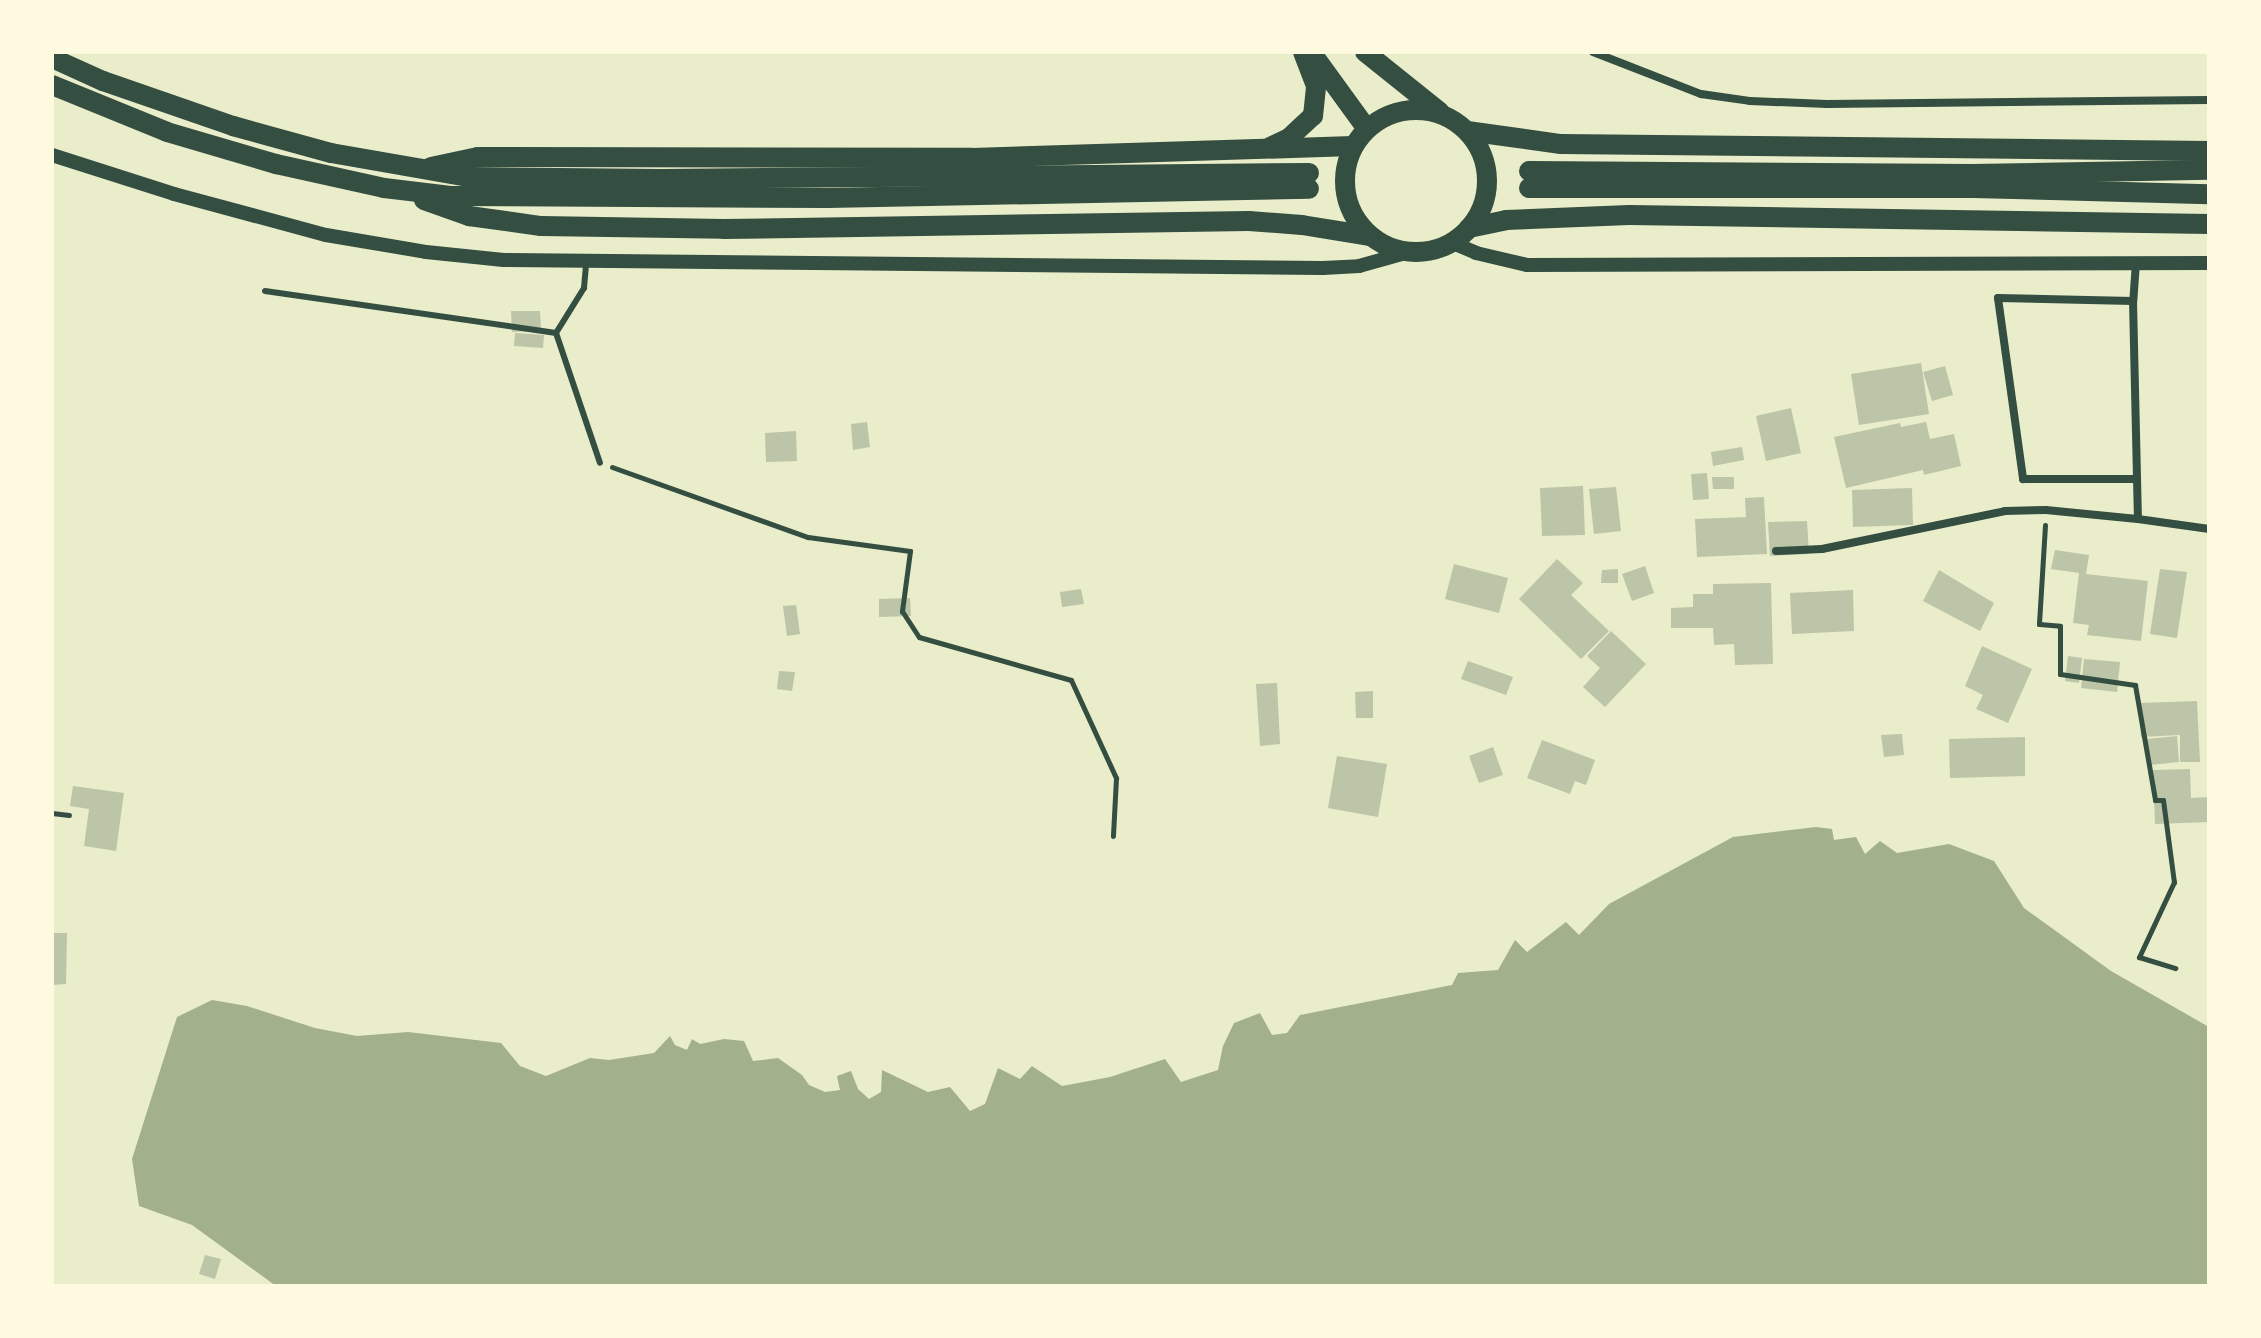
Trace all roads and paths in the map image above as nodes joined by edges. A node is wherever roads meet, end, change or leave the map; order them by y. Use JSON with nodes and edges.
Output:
{"nodes":[{"id":1,"x":1303,"y":52,"type":"edge"},
{"id":2,"x":1311,"y":52,"type":"edge"},
{"id":3,"x":1365,"y":52,"type":"edge"},
{"id":4,"x":1593,"y":52,"type":"edge"},
{"id":5,"x":52,"y":58,"type":"edge"},
{"id":6,"x":52,"y":85,"type":"edge"},
{"id":7,"x":2209,"y":100,"type":"edge"},
{"id":8,"x":1450,"y":118,"type":"junction"},
{"id":9,"x":1367,"y":129,"type":"junction"},
{"id":10,"x":1467,"y":131,"type":"junction"},
{"id":11,"x":1353,"y":146,"type":"junction"},
{"id":12,"x":1265,"y":149,"type":"junction"},
{"id":13,"x":2209,"y":151,"type":"edge"},
{"id":14,"x":52,"y":155,"type":"edge"},
{"id":15,"x":421,"y":170,"type":"junction"},
{"id":16,"x":2209,"y":170,"type":"edge"},
{"id":17,"x":398,"y":189,"type":"junction"},
{"id":18,"x":2209,"y":194,"type":"edge"},
{"id":19,"x":2209,"y":224,"type":"edge"},
{"id":20,"x":1469,"y":228,"type":"junction"},
{"id":21,"x":1369,"y":236,"type":"junction"},
{"id":22,"x":1453,"y":243,"type":"junction"},
{"id":23,"x":1409,"y":252,"type":"junction"},
{"id":24,"x":2136,"y":262,"type":"junction"},
{"id":25,"x":586,"y":263,"type":"junction"},
{"id":26,"x":2209,"y":263,"type":"edge"},
{"id":27,"x":265,"y":291,"type":"dead end"},
{"id":28,"x":2133,"y":301,"type":"junction"},
{"id":29,"x":556,"y":333,"type":"junction"},
{"id":30,"x":600,"y":463,"type":"joint"},
{"id":31,"x":2135,"y":479,"type":"junction"},
{"id":32,"x":2046,"y":510,"type":"junction"},
{"id":33,"x":2138,"y":519,"type":"junction"},
{"id":34,"x":2209,"y":529,"type":"edge"},
{"id":35,"x":1776,"y":551,"type":"dead end"},
{"id":36,"x":52,"y":813,"type":"edge"},
{"id":37,"x":69,"y":815,"type":"dead end"},
{"id":38,"x":1113,"y":836,"type":"dead end"},
{"id":39,"x":2175,"y":968,"type":"dead end"}],
"edges":[{"from":1,"to":12,"type":"highway"},
{"from":2,"to":9,"type":"highway"},
{"from":3,"to":8,"type":"highway"},
{"from":4,"to":7,"type":"street"},
{"from":5,"to":15,"type":"highway"},
{"from":6,"to":17,"type":"highway"},
{"from":8,"to":9,"type":"highway"},
{"from":8,"to":10,"type":"highway"},
{"from":9,"to":11,"type":"highway"},
{"from":10,"to":13,"type":"highway"},
{"from":10,"to":20,"type":"highway"},
{"from":11,"to":12,"type":"highway"},
{"from":11,"to":21,"type":"highway"},
{"from":12,"to":15,"type":"highway"},
{"from":14,"to":25,"type":"street"},
{"from":15,"to":17,"type":"highway"},
{"from":16,"to":18,"type":"highway"},
{"from":17,"to":21,"type":"highway"},
{"from":19,"to":20,"type":"highway"},
{"from":20,"to":22,"type":"highway"},
{"from":21,"to":23,"type":"highway"},
{"from":22,"to":23,"type":"highway"},
{"from":22,"to":24,"type":"street"},
{"from":23,"to":25,"type":"street"},
{"from":24,"to":26,"type":"street"},
{"from":24,"to":28,"type":"street"},
{"from":25,"to":29,"type":"lane"},
{"from":27,"to":29,"type":"lane"},
{"from":28,"to":31,"type":"street"},
{"from":28,"to":31,"type":"street"},
{"from":29,"to":30,"type":"lane"},
{"from":30,"to":38,"type":"path"},
{"from":31,"to":33,"type":"street"},
{"from":32,"to":33,"type":"street"},
{"from":32,"to":35,"type":"street"},
{"from":32,"to":39,"type":"path"},
{"from":33,"to":34,"type":"street"},
{"from":36,"to":37,"type":"path"}]}
